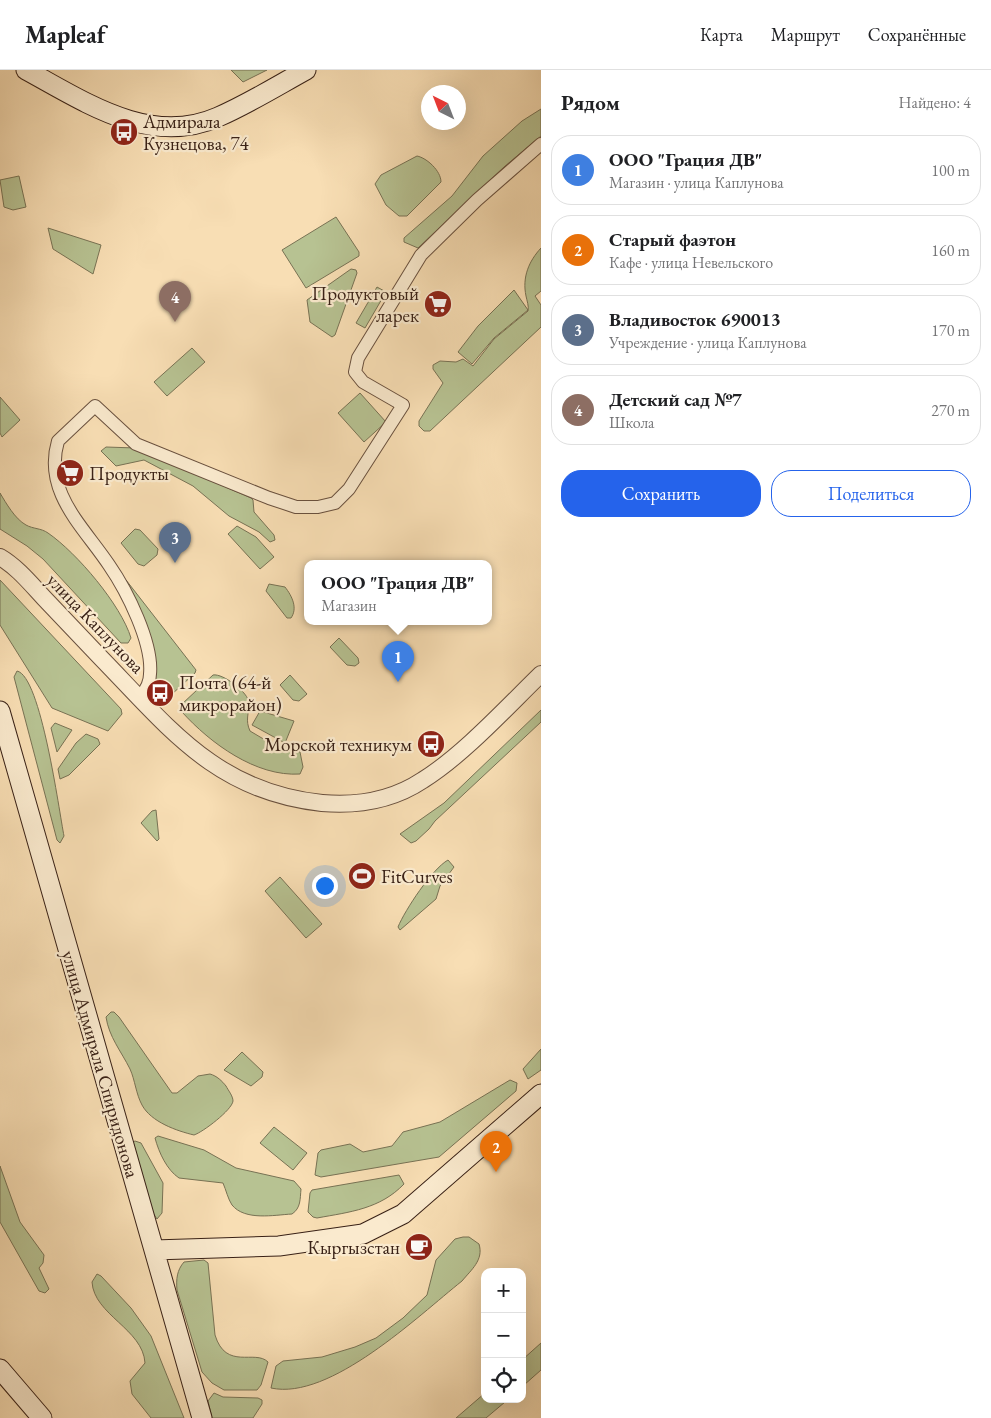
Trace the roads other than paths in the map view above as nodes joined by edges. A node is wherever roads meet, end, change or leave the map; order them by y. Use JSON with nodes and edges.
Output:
{"nodes":[{"id":1,"x":26,"y":70,"type":"edge"},
{"id":2,"x":306,"y":70,"type":"edge"},
{"id":3,"x":541,"y":144,"type":"edge"},
{"id":4,"x":0,"y":556,"type":"edge"},
{"id":5,"x":541,"y":674,"type":"edge"},
{"id":6,"x":140,"y":698,"type":"junction"},
{"id":7,"x":0,"y":711,"type":"edge"},
{"id":8,"x":541,"y":1094,"type":"edge"},
{"id":9,"x":154,"y":1250,"type":"junction"},
{"id":10,"x":0,"y":1369,"type":"edge"},
{"id":11,"x":42,"y":1418,"type":"edge"},
{"id":12,"x":202,"y":1418,"type":"edge"}],
"edges":[{"from":1,"to":2,"type":"main road"},
{"from":3,"to":6,"type":"street"},
{"from":4,"to":6,"type":"street","name":"улица Каплунова"},
{"from":5,"to":6,"type":"street","name":"улица Каплунова"},
{"from":7,"to":9,"type":"main road","name":"улица Адмирала Спиридонова"},
{"from":8,"to":9,"type":"main road"},
{"from":9,"to":12,"type":"main road","name":"улица Адмирала Спиридонова"},
{"from":10,"to":11,"type":"main road"}]}
